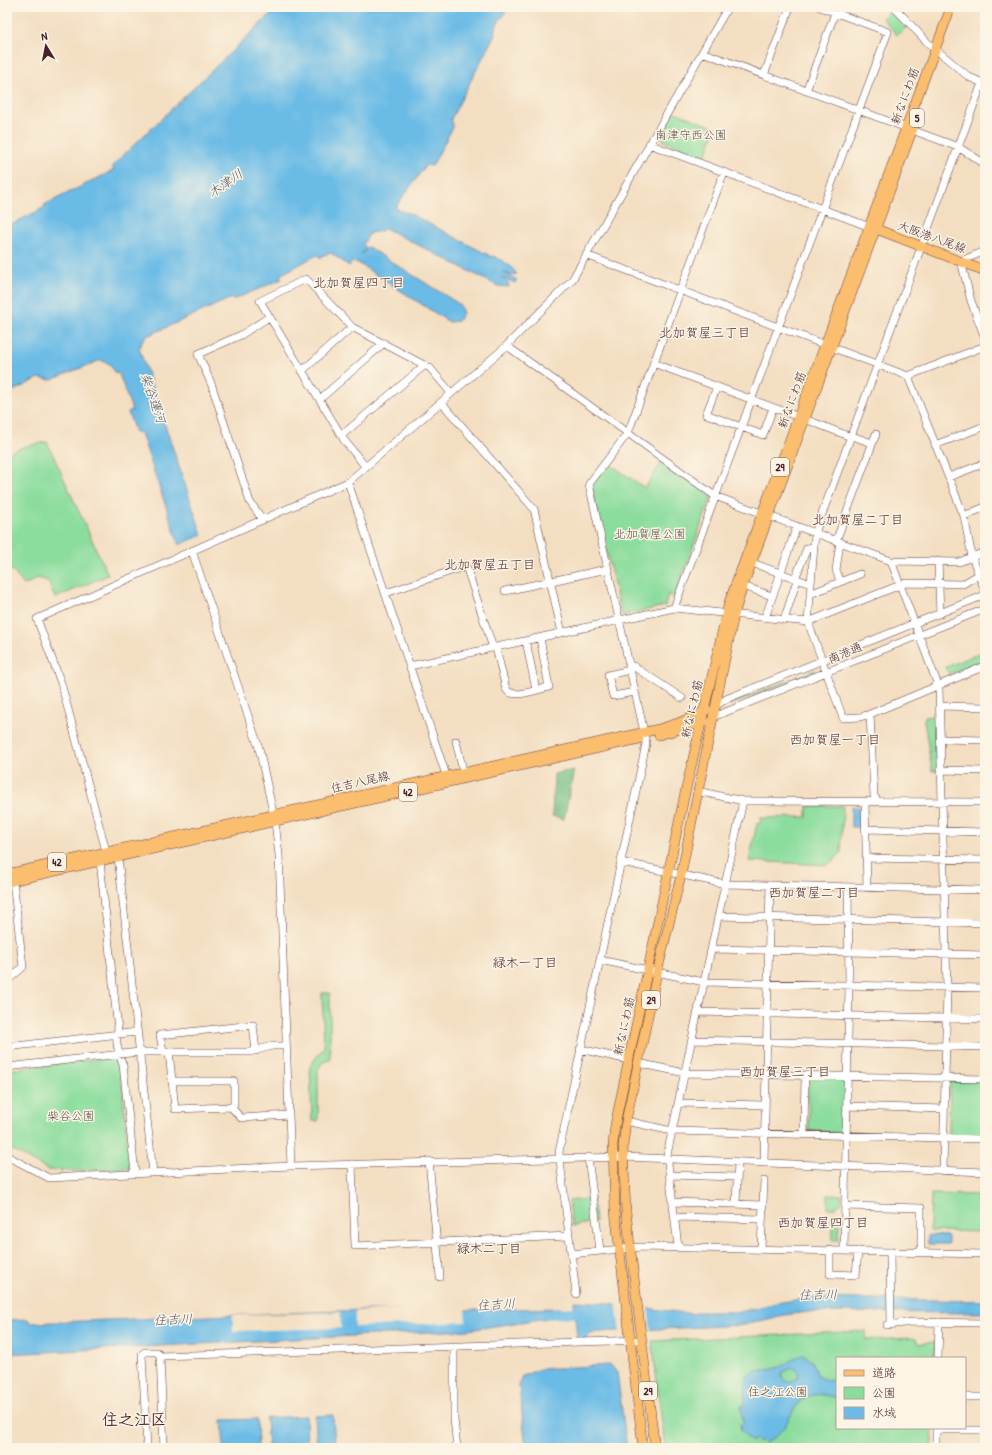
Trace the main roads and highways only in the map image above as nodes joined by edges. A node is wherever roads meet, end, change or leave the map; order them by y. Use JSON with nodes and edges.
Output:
{"nodes":[{"id":1,"x":951,"y":7,"type":"edge"},
{"id":2,"x":958,"y":7,"type":"edge"},
{"id":3,"x":938,"y":51,"type":"junction"},
{"id":4,"x":873,"y":228,"type":"junction"},
{"id":5,"x":985,"y":271,"type":"edge"},
{"id":6,"x":766,"y":516,"type":"junction"},
{"id":7,"x":730,"y":614,"type":"junction"},
{"id":8,"x":716,"y":706,"type":"junction"},
{"id":9,"x":703,"y":712,"type":"junction"},
{"id":10,"x":713,"y":718,"type":"junction"},
{"id":11,"x":701,"y":723,"type":"junction"},
{"id":12,"x":644,"y":735,"type":"junction"},
{"id":13,"x":447,"y":779,"type":"junction"},
{"id":14,"x":274,"y":818,"type":"junction"},
{"id":15,"x":9,"y":879,"type":"edge"},
{"id":16,"x":653,"y":972,"type":"junction"},
{"id":17,"x":634,"y":1062,"type":"junction"},
{"id":18,"x":643,"y":1448,"type":"edge"},
{"id":19,"x":655,"y":1448,"type":"edge"}],
"edges":[{"from":1,"to":3,"type":"main road","name":"新なにわ筋","number":"5"},
{"from":2,"to":3,"type":"main road","name":"新なにわ筋","number":"5"},
{"from":3,"to":4,"type":"main road","name":"新なにわ筋","number":"5"},
{"from":4,"to":5,"type":"main road","name":"大阪港八尾線"},
{"from":4,"to":6,"type":"main road","name":"新なにわ筋","number":"29"},
{"from":6,"to":7,"type":"main road","name":"新なにわ筋","number":"29"},
{"from":6,"to":7,"type":"main road","name":"新なにわ筋","number":"29"},
{"from":7,"to":8,"type":"main road","name":"新なにわ筋","number":"29"},
{"from":7,"to":9,"type":"main road","name":"新なにわ筋","number":"29"},
{"from":8,"to":9,"type":"main road","name":"住吉八尾線","number":"42"},
{"from":8,"to":10,"type":"main road","name":"新なにわ筋","number":"29"},
{"from":9,"to":11,"type":"main road","name":"新なにわ筋","number":"29"},
{"from":9,"to":12,"type":"main road","name":"住吉八尾線","number":"42"},
{"from":10,"to":11,"type":"main road","name":"住吉八尾線","number":"42"},
{"from":10,"to":16,"type":"main road","name":"新なにわ筋","number":"29"},
{"from":11,"to":12,"type":"main road","name":"住吉八尾線","number":"42"},
{"from":11,"to":16,"type":"main road","name":"新なにわ筋","number":"29"},
{"from":12,"to":13,"type":"main road","name":"住吉八尾線","number":"42"},
{"from":12,"to":13,"type":"main road","name":"住吉八尾線","number":"42"},
{"from":13,"to":14,"type":"main road","name":"住吉八尾線","number":"42"},
{"from":14,"to":15,"type":"main road","name":"住吉八尾線","number":"42"},
{"from":14,"to":15,"type":"main road","name":"住吉八尾線","number":"42"},
{"from":16,"to":17,"type":"main road","name":"新なにわ筋","number":"29"},
{"from":17,"to":18,"type":"main road","name":"新なにわ筋","number":"29"},
{"from":17,"to":19,"type":"main road","name":"新なにわ筋","number":"29"}]}
